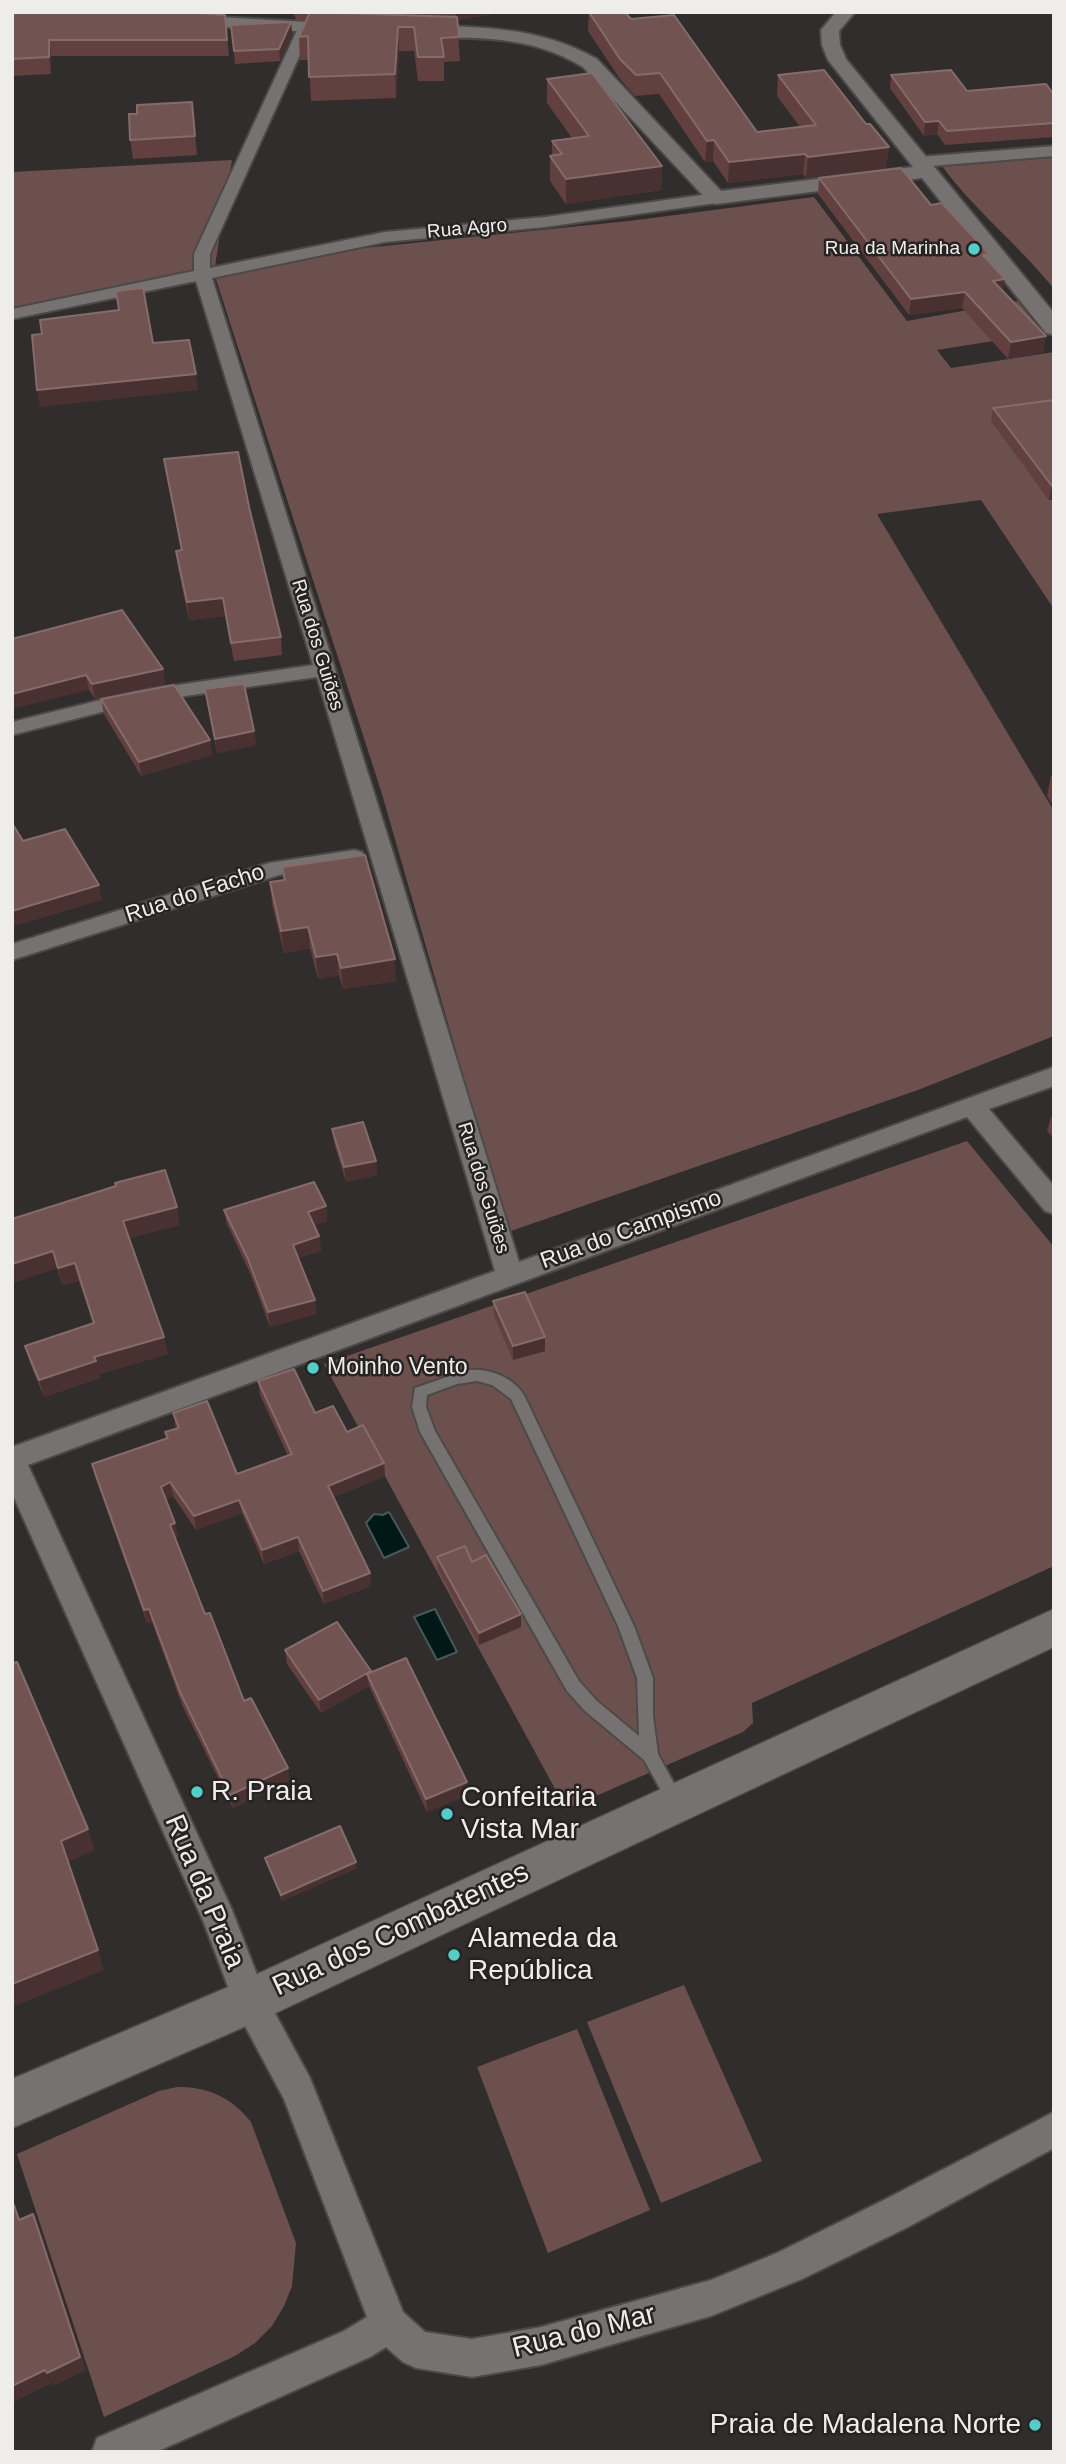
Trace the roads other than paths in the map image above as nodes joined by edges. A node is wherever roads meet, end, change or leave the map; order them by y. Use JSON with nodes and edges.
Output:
{"nodes":[{"id":1,"x":846,"y":12,"type":"edge"},
{"id":2,"x":166,"y":20,"type":"edge"},
{"id":3,"x":304,"y":28,"type":"junction"},
{"id":4,"x":360,"y":30,"type":"edge"},
{"id":5,"x":388,"y":30,"type":"edge"},
{"id":6,"x":1054,"y":151,"type":"edge"},
{"id":7,"x":922,"y":166,"type":"junction"},
{"id":8,"x":716,"y":198,"type":"junction"},
{"id":9,"x":202,"y":274,"type":"junction"},
{"id":10,"x":12,"y":314,"type":"edge"},
{"id":11,"x":1054,"y":328,"type":"edge"},
{"id":12,"x":325,"y":670,"type":"junction"},
{"id":13,"x":12,"y":729,"type":"edge"},
{"id":14,"x":382,"y":853,"type":"junction"},
{"id":15,"x":12,"y":952,"type":"edge"},
{"id":16,"x":1054,"y":1076,"type":"edge"},
{"id":17,"x":972,"y":1106,"type":"junction"},
{"id":18,"x":1054,"y":1204,"type":"edge"},
{"id":19,"x":509,"y":1274,"type":"junction"},
{"id":20,"x":12,"y":1460,"type":"edge"},
{"id":21,"x":1054,"y":1627,"type":"edge"},
{"id":22,"x":650,"y":1755,"type":"junction"},
{"id":23,"x":676,"y":1802,"type":"junction"},
{"id":24,"x":250,"y":2001,"type":"junction"},
{"id":25,"x":12,"y":2104,"type":"edge"},
{"id":26,"x":1054,"y":2129,"type":"edge"},
{"id":27,"x":389,"y":2325,"type":"junction"},
{"id":28,"x":111,"y":2452,"type":"edge"}],
"edges":[{"from":1,"to":7,"type":"street"},
{"from":2,"to":3,"type":"street"},
{"from":3,"to":4,"type":"street"},
{"from":3,"to":9,"type":"street","name":"Rua dos Guiões"},
{"from":5,"to":8,"type":"street"},
{"from":6,"to":7,"type":"street"},
{"from":7,"to":8,"type":"street","name":"Rua Agro"},
{"from":7,"to":11,"type":"street"},
{"from":8,"to":9,"type":"street","name":"Rua Agro"},
{"from":9,"to":10,"type":"street","name":"Rua Agro"},
{"from":9,"to":12,"type":"street","name":"Rua dos Guiões"},
{"from":12,"to":13,"type":"street"},
{"from":12,"to":14,"type":"street","name":"Rua dos Guiões"},
{"from":14,"to":15,"type":"street","name":"Rua do Facho"},
{"from":14,"to":19,"type":"street","name":"Rua dos Guiões"},
{"from":16,"to":17,"type":"street","name":"Rua do Campismo"},
{"from":17,"to":18,"type":"street"},
{"from":17,"to":19,"type":"street","name":"Rua do Campismo"},
{"from":19,"to":20,"type":"street","name":"Rua do Campismo"},
{"from":20,"to":24,"type":"street","name":"Rua da Praia"},
{"from":21,"to":23,"type":"main road","name":"Rua dos Combatentes"},
{"from":22,"to":22,"type":"lane"},
{"from":22,"to":23,"type":"lane"},
{"from":23,"to":24,"type":"main road","name":"Rua dos Combatentes"},
{"from":24,"to":25,"type":"main road","name":"Rua dos Combatentes"},
{"from":24,"to":27,"type":"street","name":"Rua da Praia"},
{"from":26,"to":27,"type":"street","name":"Rua do Mar"},
{"from":27,"to":28,"type":"street"}]}
